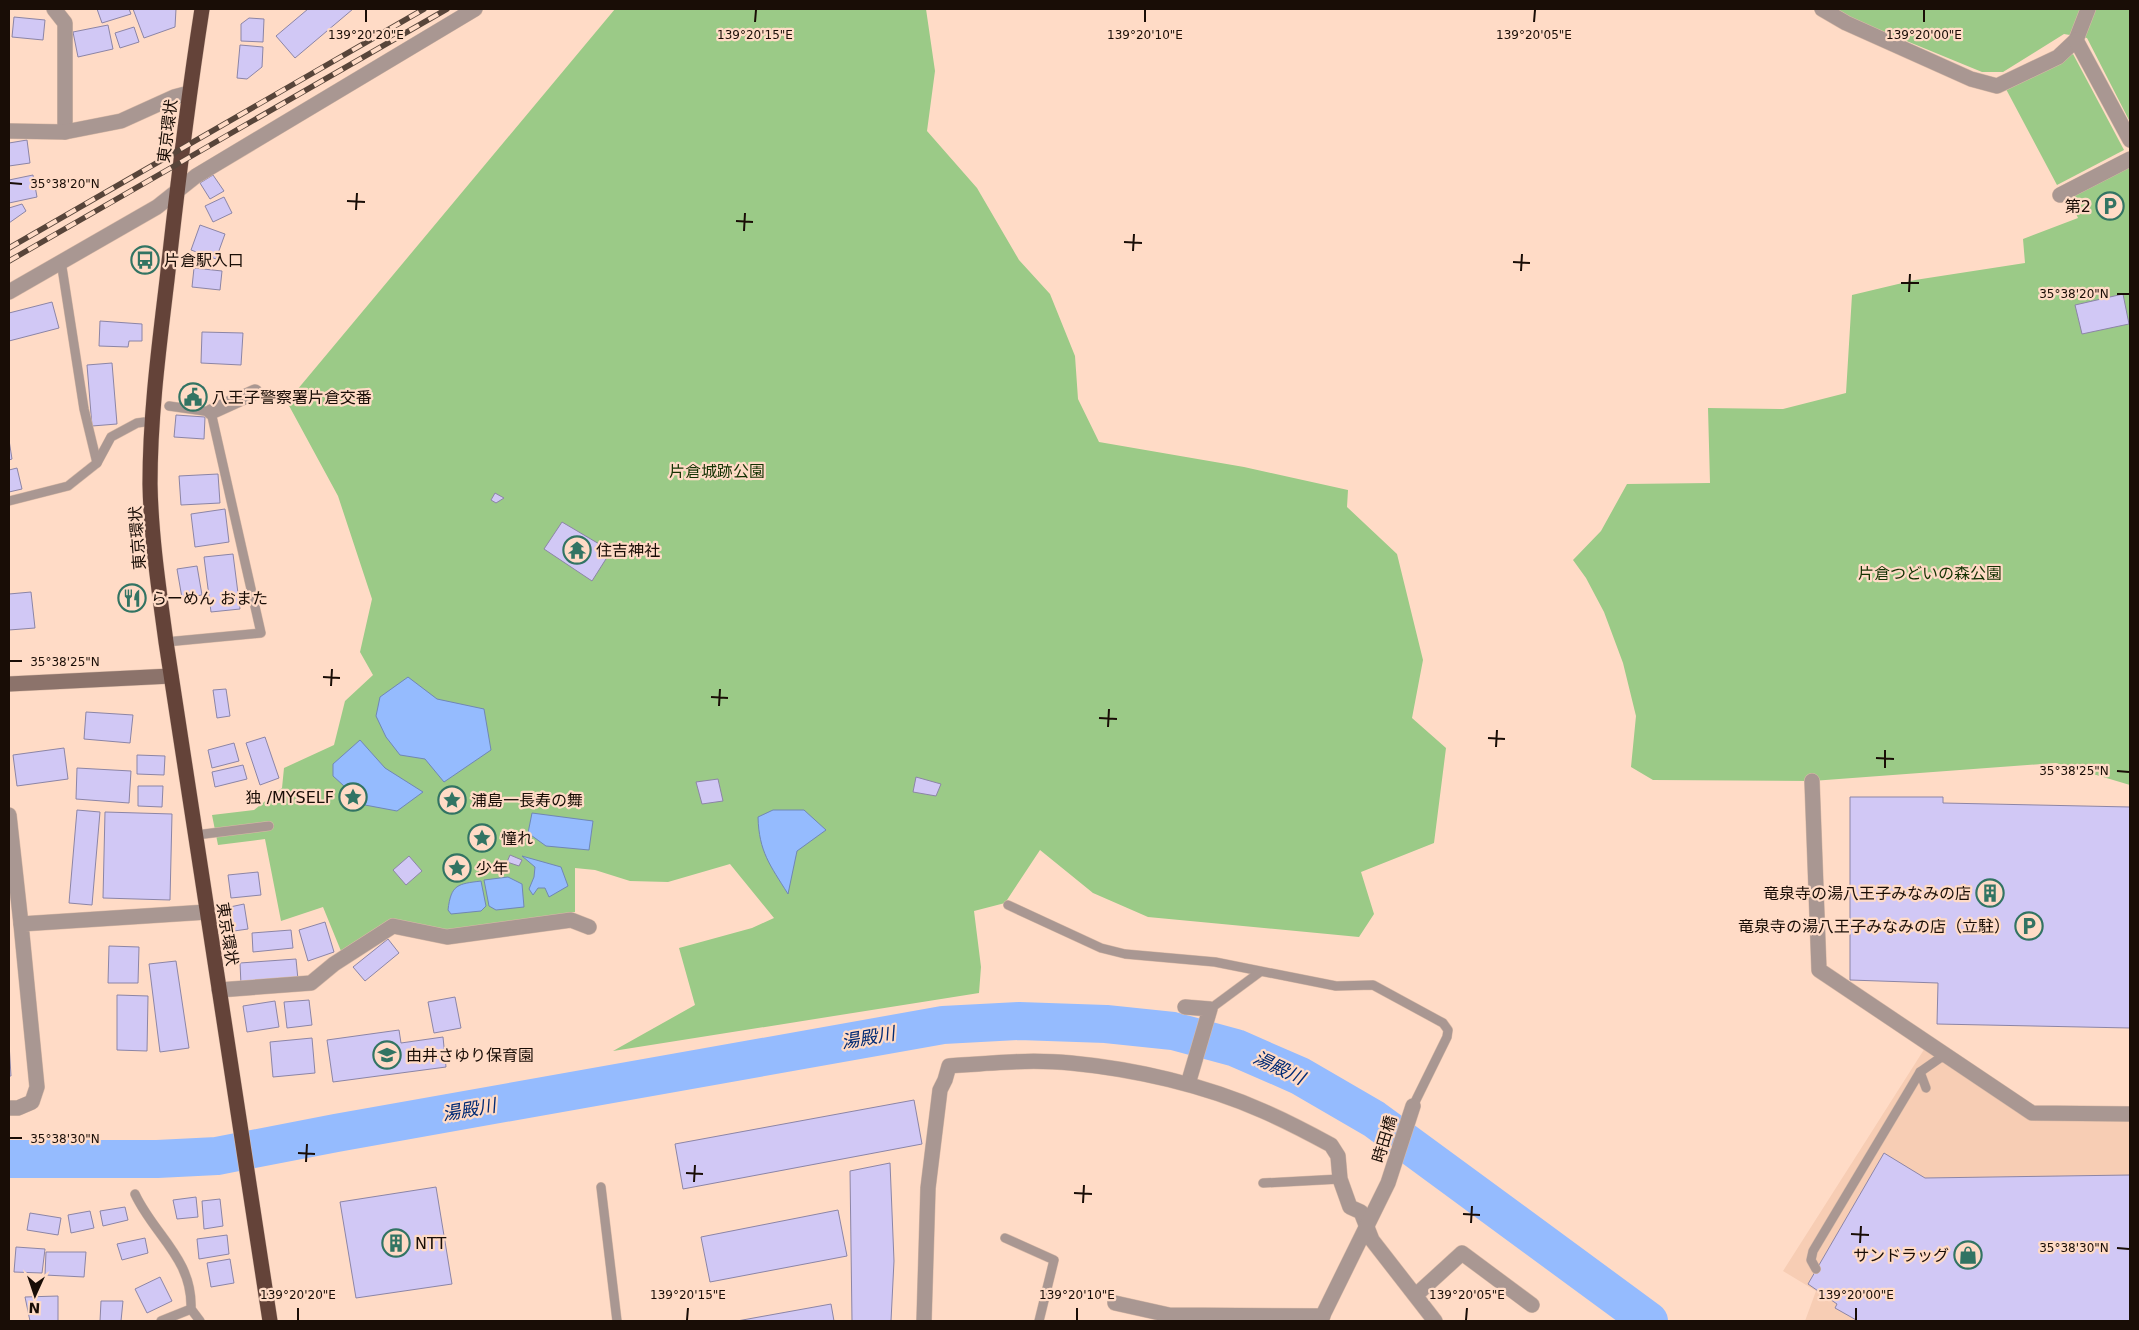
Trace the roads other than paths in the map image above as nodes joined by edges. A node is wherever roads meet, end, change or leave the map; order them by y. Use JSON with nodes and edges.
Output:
{"nodes":[{"id":1,"x":54,"y":9,"type":"edge"},
{"id":2,"x":202,"y":9,"type":"edge"},
{"id":3,"x":475,"y":9,"type":"edge"},
{"id":4,"x":1822,"y":9,"type":"edge"},
{"id":5,"x":2088,"y":9,"type":"edge"},
{"id":6,"x":2076,"y":40,"type":"junction"},
{"id":7,"x":189,"y":93,"type":"junction"},
{"id":8,"x":9,"y":131,"type":"edge"},
{"id":9,"x":65,"y":132,"type":"junction"},
{"id":10,"x":2130,"y":140,"type":"edge"},
{"id":11,"x":2130,"y":159,"type":"edge"},
{"id":12,"x":177,"y":190,"type":"junction"},
{"id":13,"x":2060,"y":195,"type":"dead end"},
{"id":14,"x":61,"y":261,"type":"junction"},
{"id":15,"x":9,"y":292,"type":"edge"},
{"id":16,"x":255,"y":392,"type":"dead end"},
{"id":17,"x":169,"y":406,"type":"dead end"},
{"id":18,"x":211,"y":412,"type":"junction"},
{"id":19,"x":152,"y":421,"type":"junction"},
{"id":20,"x":96,"y":464,"type":"junction"},
{"id":21,"x":9,"y":501,"type":"edge"},
{"id":22,"x":166,"y":642,"type":"junction"},
{"id":23,"x":171,"y":676,"type":"junction"},
{"id":24,"x":9,"y":684,"type":"edge"},
{"id":25,"x":1812,"y":781,"type":"dead end"},
{"id":26,"x":9,"y":816,"type":"edge"},
{"id":27,"x":269,"y":826,"type":"dead end"},
{"id":28,"x":10,"y":831,"type":"edge"},
{"id":29,"x":196,"y":834,"type":"junction"},
{"id":30,"x":1008,"y":905,"type":"dead end"},
{"id":31,"x":207,"y":912,"type":"junction"},
{"id":32,"x":21,"y":924,"type":"junction"},
{"id":33,"x":589,"y":927,"type":"dead end"},
{"id":34,"x":1260,"y":972,"type":"junction"},
{"id":35,"x":219,"y":990,"type":"junction"},
{"id":36,"x":1185,"y":1007,"type":"dead end"},
{"id":37,"x":1208,"y":1012,"type":"junction"},
{"id":38,"x":1949,"y":1056,"type":"junction"},
{"id":39,"x":1920,"y":1072,"type":"junction"},
{"id":40,"x":1189,"y":1081,"type":"junction"},
{"id":41,"x":1926,"y":1088,"type":"dead end"},
{"id":42,"x":9,"y":1108,"type":"edge"},
{"id":43,"x":1412,"y":1109,"type":"joint"},
{"id":44,"x":2130,"y":1114,"type":"edge"},
{"id":45,"x":1340,"y":1179,"type":"junction"},
{"id":46,"x":1263,"y":1183,"type":"dead end"},
{"id":47,"x":601,"y":1187,"type":"dead end"},
{"id":48,"x":135,"y":1194,"type":"dead end"},
{"id":49,"x":1366,"y":1226,"type":"junction"},
{"id":50,"x":1005,"y":1238,"type":"dead end"},
{"id":51,"x":1816,"y":1269,"type":"dead end"},
{"id":52,"x":1416,"y":1295,"type":"junction"},
{"id":53,"x":1115,"y":1302,"type":"dead end"},
{"id":54,"x":1532,"y":1305,"type":"dead end"},
{"id":55,"x":191,"y":1309,"type":"junction"},
{"id":56,"x":1321,"y":1319,"type":"edge"},
{"id":57,"x":161,"y":1321,"type":"edge"},
{"id":58,"x":200,"y":1321,"type":"edge"},
{"id":59,"x":270,"y":1321,"type":"edge"},
{"id":60,"x":617,"y":1321,"type":"edge"},
{"id":61,"x":924,"y":1321,"type":"edge"},
{"id":62,"x":1040,"y":1321,"type":"edge"},
{"id":63,"x":1435,"y":1321,"type":"edge"}],
"edges":[{"from":1,"to":9,"type":"street"},
{"from":2,"to":7,"type":"highway","name":"東京環状"},
{"from":3,"to":12,"type":"street"},
{"from":4,"to":6,"type":"street"},
{"from":5,"to":6,"type":"street"},
{"from":6,"to":10,"type":"street"},
{"from":7,"to":9,"type":"street"},
{"from":7,"to":12,"type":"highway","name":"東京環状"},
{"from":8,"to":9,"type":"street"},
{"from":11,"to":13,"type":"street"},
{"from":12,"to":14,"type":"street"},
{"from":12,"to":19,"type":"highway","name":"東京環状"},
{"from":14,"to":15,"type":"street"},
{"from":14,"to":20,"type":"lane"},
{"from":16,"to":18,"type":"street"},
{"from":17,"to":18,"type":"lane"},
{"from":18,"to":22,"type":"lane"},
{"from":19,"to":20,"type":"lane"},
{"from":19,"to":22,"type":"highway","name":"東京環状"},
{"from":20,"to":21,"type":"lane"},
{"from":22,"to":23,"type":"highway","name":"東京環状"},
{"from":23,"to":24,"type":"street"},
{"from":23,"to":29,"type":"highway","name":"東京環状"},
{"from":25,"to":38,"type":"street"},
{"from":26,"to":28,"type":"street"},
{"from":27,"to":29,"type":"lane"},
{"from":28,"to":32,"type":"street"},
{"from":29,"to":31,"type":"highway","name":"東京環状"},
{"from":30,"to":34,"type":"lane"},
{"from":31,"to":32,"type":"street"},
{"from":31,"to":35,"type":"highway","name":"東京環状"},
{"from":32,"to":42,"type":"street"},
{"from":33,"to":35,"type":"street"},
{"from":34,"to":37,"type":"lane"},
{"from":34,"to":43,"type":"lane"},
{"from":35,"to":59,"type":"highway","name":"東京環状"},
{"from":36,"to":37,"type":"street"},
{"from":37,"to":40,"type":"street"},
{"from":38,"to":39,"type":"lane"},
{"from":38,"to":44,"type":"street"},
{"from":39,"to":41,"type":"lane"},
{"from":39,"to":51,"type":"lane"},
{"from":40,"to":45,"type":"street"},
{"from":40,"to":61,"type":"street"},
{"from":43,"to":49,"type":"street","name":"時田橋"},
{"from":45,"to":46,"type":"lane"},
{"from":45,"to":49,"type":"street"},
{"from":47,"to":60,"type":"lane"},
{"from":48,"to":55,"type":"lane"},
{"from":49,"to":52,"type":"street"},
{"from":49,"to":56,"type":"street","name":"時田橋"},
{"from":50,"to":62,"type":"lane"},
{"from":52,"to":54,"type":"street"},
{"from":52,"to":63,"type":"street"},
{"from":53,"to":56,"type":"street"},
{"from":55,"to":57,"type":"lane"},
{"from":55,"to":58,"type":"lane"}]}
